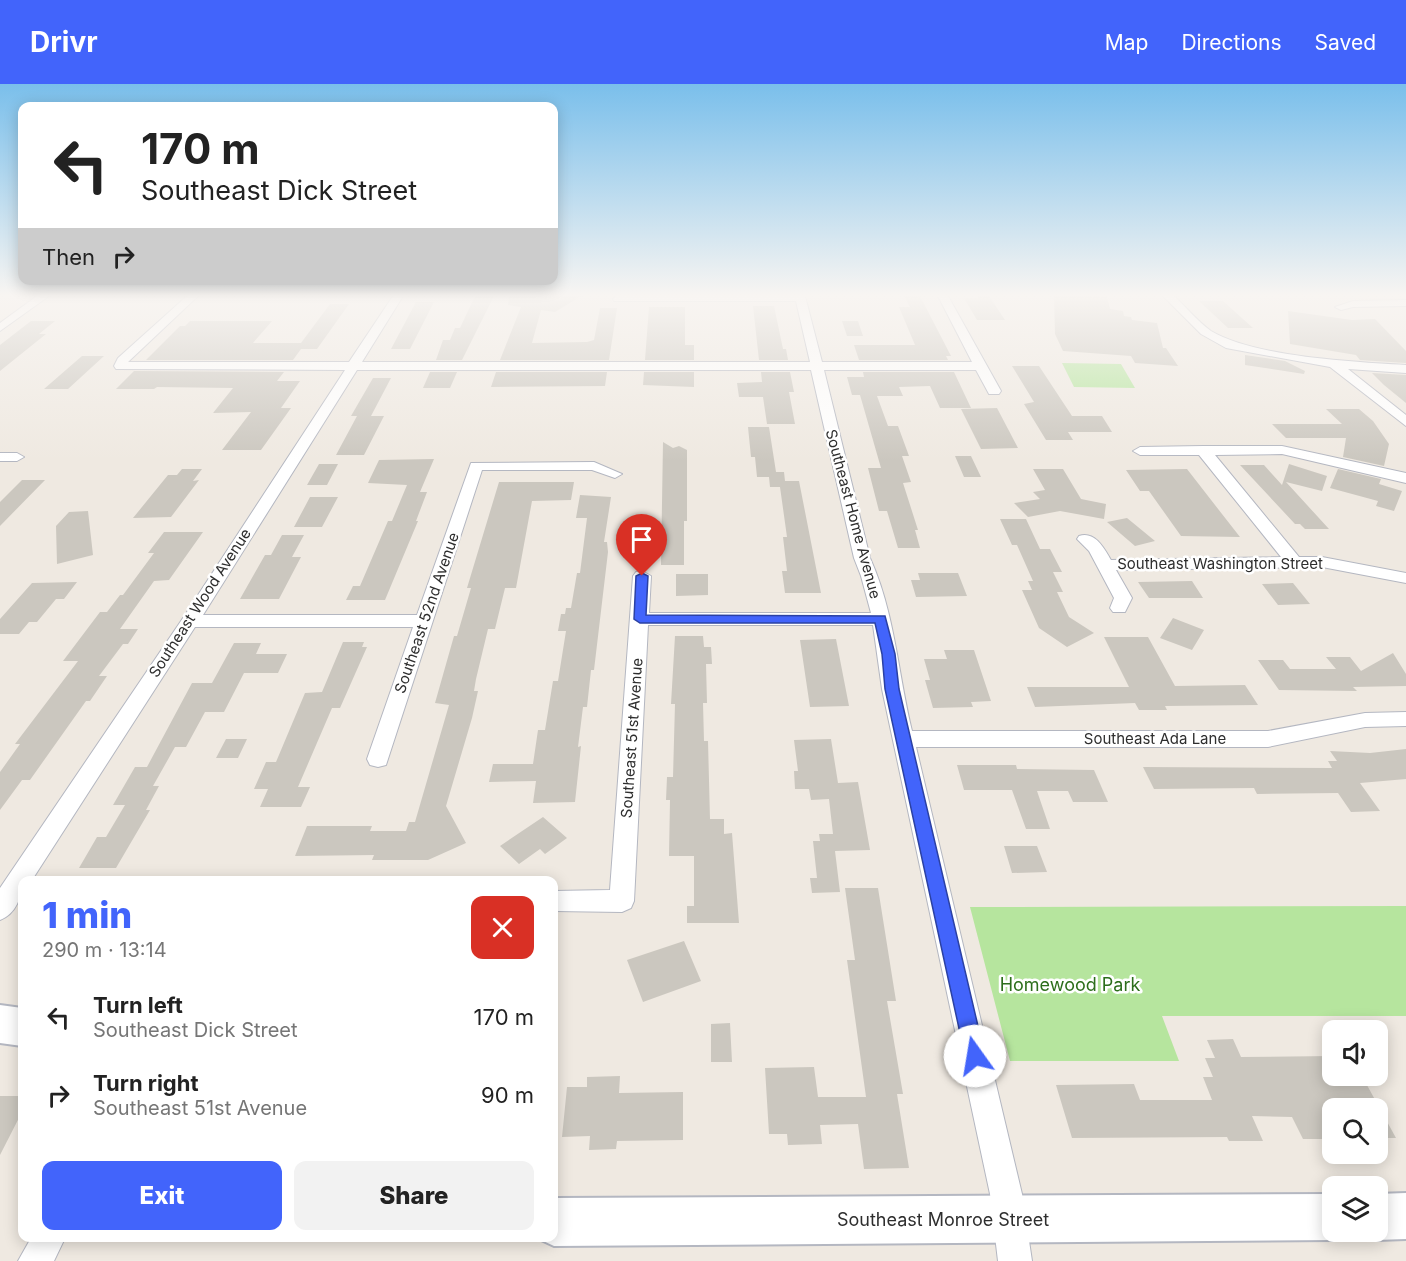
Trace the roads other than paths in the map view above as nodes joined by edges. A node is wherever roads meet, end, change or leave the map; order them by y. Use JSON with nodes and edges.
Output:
{"nodes":[{"id":1,"x":133,"y":351,"type":"edge"},
{"id":2,"x":363,"y":351,"type":"edge"},
{"id":3,"x":813,"y":351,"type":"edge"},
{"id":4,"x":972,"y":351,"type":"edge"},
{"id":5,"x":1262,"y":351,"type":"edge"},
{"id":6,"x":1334,"y":364,"type":"junction"},
{"id":7,"x":816,"y":366,"type":"junction"},
{"id":8,"x":980,"y":366,"type":"junction"},
{"id":9,"x":353,"y":367,"type":"junction"},
{"id":10,"x":1406,"y":369,"type":"edge"},
{"id":11,"x":994,"y":391,"type":"dead end"},
{"id":12,"x":1406,"y":422,"type":"edge"},
{"id":13,"x":1203,"y":450,"type":"junction"},
{"id":14,"x":1140,"y":451,"type":"dead end"},
{"id":15,"x":0,"y":457,"type":"edge"},
{"id":16,"x":17,"y":457,"type":"dead end"},
{"id":17,"x":615,"y":474,"type":"dead end"},
{"id":18,"x":1406,"y":478,"type":"edge"},
{"id":19,"x":1085,"y":539,"type":"dead end"},
{"id":20,"x":1293,"y":561,"type":"junction"},
{"id":21,"x":1105,"y":565,"type":"junction"},
{"id":22,"x":642,"y":576,"type":"dead end"},
{"id":23,"x":1406,"y":578,"type":"edge"},
{"id":24,"x":1119,"y":608,"type":"dead end"},
{"id":25,"x":640,"y":619,"type":"junction"},
{"id":26,"x":880,"y":619,"type":"junction"},
{"id":27,"x":190,"y":621,"type":"junction"},
{"id":28,"x":425,"y":621,"type":"junction"},
{"id":29,"x":1406,"y":719,"type":"edge"},
{"id":30,"x":903,"y":739,"type":"junction"},
{"id":31,"x":378,"y":759,"type":"dead end"},
{"id":32,"x":22,"y":876,"type":"edge"},
{"id":33,"x":18,"y":882,"type":"edge"},
{"id":34,"x":558,"y":901,"type":"edge"},
{"id":35,"x":0,"y":909,"type":"edge"},
{"id":36,"x":0,"y":1024,"type":"edge"},
{"id":37,"x":18,"y":1026,"type":"edge"},
{"id":38,"x":1406,"y":1216,"type":"edge"},
{"id":39,"x":1388,"y":1217,"type":"edge"},
{"id":40,"x":1322,"y":1218,"type":"edge"},
{"id":41,"x":558,"y":1222,"type":"edge"},
{"id":42,"x":1012,"y":1241,"type":"edge"},
{"id":43,"x":47,"y":1242,"type":"edge"},
{"id":44,"x":35,"y":1261,"type":"edge"}],
"edges":[{"from":1,"to":9,"type":"street"},
{"from":2,"to":9,"type":"street","name":"Southeast Wood Avenue"},
{"from":3,"to":7,"type":"street","name":"Southeast Home Avenue"},
{"from":4,"to":8,"type":"street"},
{"from":5,"to":6,"type":"street"},
{"from":6,"to":10,"type":"street"},
{"from":6,"to":12,"type":"street"},
{"from":7,"to":8,"type":"street"},
{"from":7,"to":9,"type":"street"},
{"from":7,"to":26,"type":"street","name":"Southeast Home Avenue"},
{"from":8,"to":11,"type":"street"},
{"from":9,"to":27,"type":"street","name":"Southeast Wood Avenue"},
{"from":13,"to":14,"type":"street"},
{"from":13,"to":18,"type":"street"},
{"from":13,"to":20,"type":"street"},
{"from":15,"to":16,"type":"street"},
{"from":17,"to":28,"type":"street","name":"Southeast 52nd Avenue"},
{"from":19,"to":21,"type":"street"},
{"from":20,"to":21,"type":"street","name":"Southeast Washington Street"},
{"from":20,"to":23,"type":"street","name":"Southeast Washington Street"},
{"from":21,"to":24,"type":"street"},
{"from":22,"to":25,"type":"street","name":"Southeast 51st Avenue"},
{"from":25,"to":26,"type":"street"},
{"from":25,"to":34,"type":"street","name":"Southeast 51st Avenue"},
{"from":26,"to":30,"type":"street","name":"Southeast Home Avenue"},
{"from":27,"to":28,"type":"street"},
{"from":27,"to":32,"type":"street","name":"Southeast Wood Avenue"},
{"from":28,"to":31,"type":"street","name":"Southeast 52nd Avenue"},
{"from":29,"to":30,"type":"street","name":"Southeast Ada Lane"},
{"from":30,"to":42,"type":"street","name":"Southeast Home Avenue"},
{"from":33,"to":35,"type":"street","name":"Southeast Wood Avenue"},
{"from":36,"to":37,"type":"street"},
{"from":38,"to":39,"type":"street"},
{"from":40,"to":42,"type":"street","name":"Southeast Monroe Street"},
{"from":41,"to":42,"type":"street","name":"Southeast Monroe Street"},
{"from":43,"to":44,"type":"street"}]}
